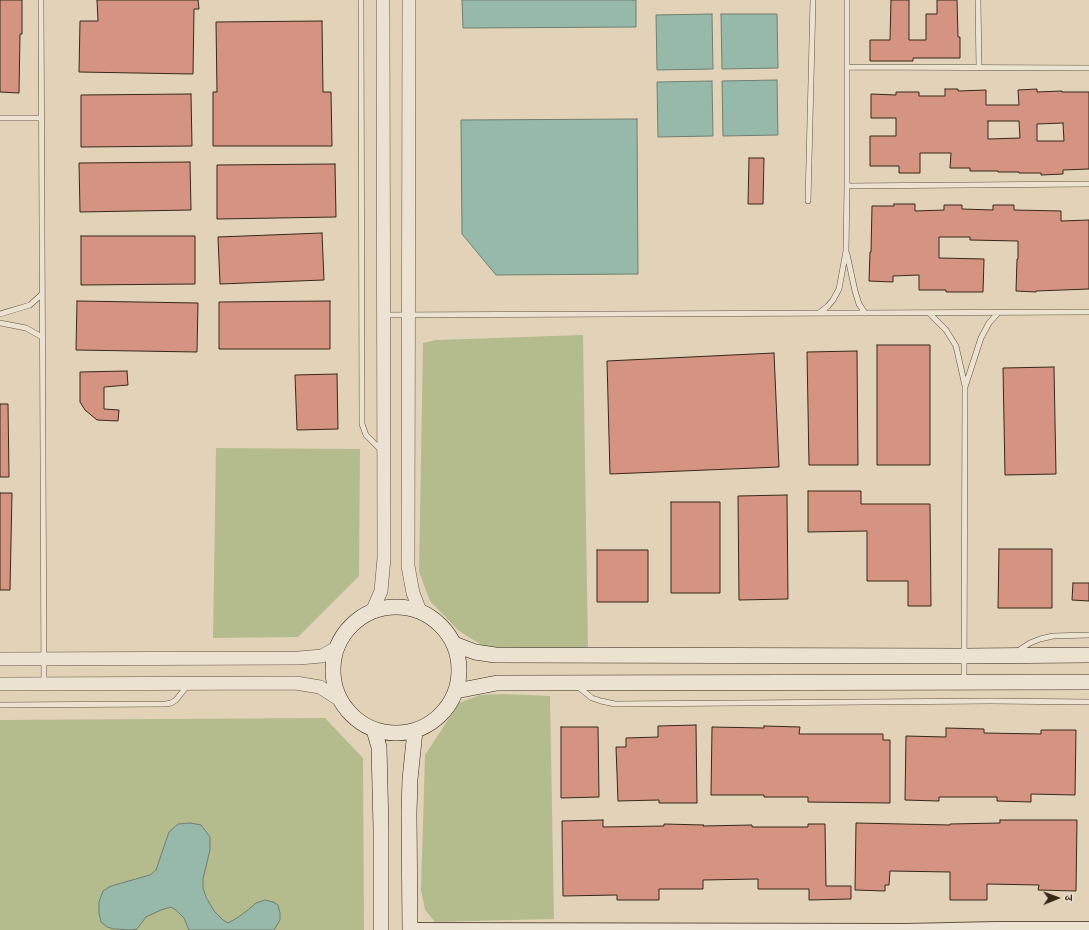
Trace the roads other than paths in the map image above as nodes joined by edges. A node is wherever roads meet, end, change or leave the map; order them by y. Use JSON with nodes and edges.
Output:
{"nodes":[{"id":1,"x":40,"y":0,"type":"edge"},
{"id":2,"x":361,"y":0,"type":"edge"},
{"id":3,"x":383,"y":0,"type":"edge"},
{"id":4,"x":409,"y":0,"type":"edge"},
{"id":5,"x":813,"y":0,"type":"edge"},
{"id":6,"x":847,"y":0,"type":"edge"},
{"id":7,"x":978,"y":0,"type":"edge"},
{"id":8,"x":847,"y":68,"type":"junction"},
{"id":9,"x":979,"y":68,"type":"junction"},
{"id":10,"x":1089,"y":68,"type":"edge"},
{"id":11,"x":0,"y":118,"type":"edge"},
{"id":12,"x":41,"y":118,"type":"junction"},
{"id":13,"x":1089,"y":184,"type":"edge"},
{"id":14,"x":847,"y":186,"type":"junction"},
{"id":15,"x":808,"y":202,"type":"dead end"},
{"id":16,"x":846,"y":251,"type":"junction"},
{"id":17,"x":42,"y":294,"type":"junction"},
{"id":18,"x":1089,"y":312,"type":"edge"},
{"id":19,"x":819,"y":313,"type":"junction"},
{"id":20,"x":865,"y":313,"type":"junction"},
{"id":21,"x":929,"y":313,"type":"junction"},
{"id":22,"x":998,"y":313,"type":"junction"},
{"id":23,"x":0,"y":314,"type":"edge"},
{"id":24,"x":384,"y":315,"type":"junction"},
{"id":25,"x":409,"y":315,"type":"junction"},
{"id":26,"x":0,"y":323,"type":"edge"},
{"id":27,"x":42,"y":337,"type":"junction"},
{"id":28,"x":965,"y":387,"type":"junction"},
{"id":29,"x":384,"y":454,"type":"junction"},
{"id":30,"x":420,"y":611,"type":"junction"},
{"id":31,"x":372,"y":612,"type":"junction"},
{"id":32,"x":1089,"y":634,"type":"edge"},
{"id":33,"x":454,"y":644,"type":"junction"},
{"id":34,"x":338,"y":647,"type":"junction"},
{"id":35,"x":1089,"y":655,"type":"edge"},
{"id":36,"x":964,"y":656,"type":"junction"},
{"id":37,"x":1010,"y":656,"type":"junction"},
{"id":38,"x":0,"y":659,"type":"edge"},
{"id":39,"x":44,"y":659,"type":"junction"},
{"id":40,"x":964,"y":682,"type":"junction"},
{"id":41,"x":1089,"y":682,"type":"edge"},
{"id":42,"x":572,"y":683,"type":"junction"},
{"id":43,"x":0,"y":684,"type":"edge"},
{"id":44,"x":44,"y":684,"type":"junction"},
{"id":45,"x":188,"y":684,"type":"junction"},
{"id":46,"x":456,"y":691,"type":"junction"},
{"id":47,"x":340,"y":700,"type":"junction"},
{"id":48,"x":1089,"y":702,"type":"edge"},
{"id":49,"x":0,"y":705,"type":"edge"},
{"id":50,"x":374,"y":730,"type":"junction"},
{"id":51,"x":415,"y":731,"type":"junction"},
{"id":52,"x":1089,"y":927,"type":"edge"},
{"id":53,"x":410,"y":929,"type":"edge"},
{"id":54,"x":429,"y":929,"type":"edge"},
{"id":55,"x":736,"y":929,"type":"edge"},
{"id":56,"x":905,"y":929,"type":"edge"},
{"id":57,"x":382,"y":930,"type":"edge"}],
"edges":[{"from":1,"to":12,"type":"lane"},
{"from":2,"to":29,"type":"lane"},
{"from":3,"to":24,"type":"street"},
{"from":4,"to":25,"type":"street"},
{"from":5,"to":15,"type":"lane"},
{"from":6,"to":8,"type":"lane"},
{"from":7,"to":9,"type":"lane"},
{"from":8,"to":9,"type":"lane"},
{"from":8,"to":14,"type":"lane"},
{"from":9,"to":10,"type":"lane"},
{"from":11,"to":12,"type":"lane"},
{"from":12,"to":17,"type":"lane"},
{"from":13,"to":14,"type":"lane"},
{"from":14,"to":16,"type":"lane"},
{"from":16,"to":19,"type":"lane"},
{"from":16,"to":20,"type":"lane"},
{"from":17,"to":23,"type":"lane"},
{"from":17,"to":27,"type":"lane"},
{"from":18,"to":22,"type":"lane"},
{"from":19,"to":20,"type":"lane"},
{"from":19,"to":25,"type":"lane"},
{"from":20,"to":21,"type":"lane"},
{"from":21,"to":22,"type":"lane"},
{"from":21,"to":28,"type":"lane"},
{"from":22,"to":28,"type":"lane"},
{"from":24,"to":25,"type":"lane"},
{"from":24,"to":29,"type":"street"},
{"from":25,"to":30,"type":"street"},
{"from":26,"to":27,"type":"lane"},
{"from":27,"to":39,"type":"lane"},
{"from":28,"to":36,"type":"lane"},
{"from":29,"to":31,"type":"street"},
{"from":30,"to":31,"type":"main road"},
{"from":30,"to":33,"type":"main road"},
{"from":31,"to":34,"type":"main road"},
{"from":32,"to":37,"type":"lane"},
{"from":33,"to":36,"type":"main road"},
{"from":33,"to":46,"type":"main road"},
{"from":34,"to":39,"type":"street"},
{"from":34,"to":47,"type":"main road"},
{"from":35,"to":37,"type":"main road"},
{"from":36,"to":37,"type":"main road"},
{"from":36,"to":40,"type":"lane"},
{"from":38,"to":39,"type":"street"},
{"from":39,"to":44,"type":"lane"},
{"from":40,"to":41,"type":"main road"},
{"from":40,"to":42,"type":"main road"},
{"from":42,"to":46,"type":"main road"},
{"from":42,"to":48,"type":"lane"},
{"from":43,"to":44,"type":"street"},
{"from":44,"to":45,"type":"street"},
{"from":45,"to":47,"type":"street"},
{"from":45,"to":49,"type":"lane"},
{"from":46,"to":51,"type":"main road"},
{"from":47,"to":50,"type":"main road"},
{"from":50,"to":51,"type":"main road"},
{"from":50,"to":57,"type":"main road"},
{"from":51,"to":53,"type":"main road"},
{"from":52,"to":56,"type":"street"},
{"from":53,"to":54,"type":"street"},
{"from":54,"to":55,"type":"street"},
{"from":55,"to":56,"type":"street"}]}
